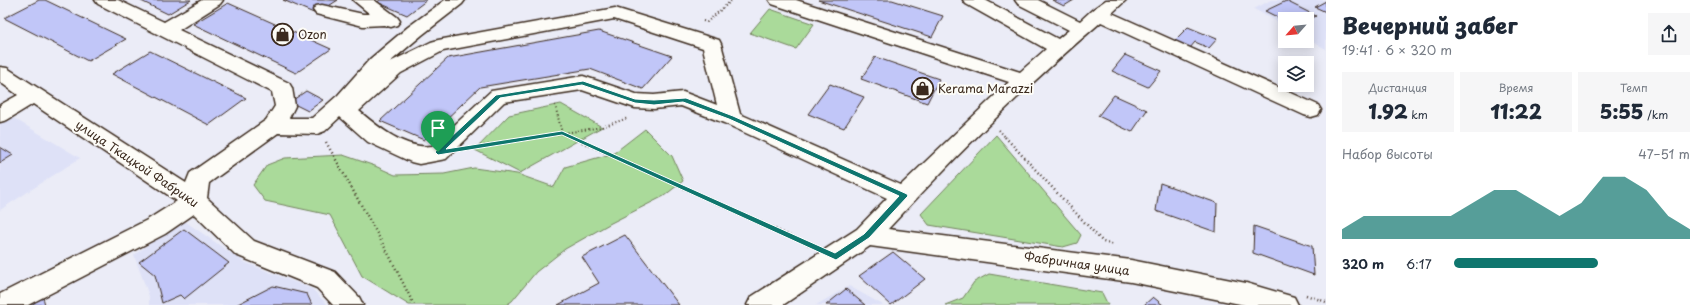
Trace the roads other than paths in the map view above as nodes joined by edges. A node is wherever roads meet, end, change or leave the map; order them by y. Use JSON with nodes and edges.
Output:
{"nodes":[{"id":1,"x":104,"y":0,"type":"edge"},
{"id":2,"x":214,"y":0,"type":"edge"},
{"id":3,"x":362,"y":0,"type":"edge"},
{"id":4,"x":456,"y":0,"type":"edge"},
{"id":5,"x":778,"y":0,"type":"edge"},
{"id":6,"x":972,"y":0,"type":"edge"},
{"id":7,"x":1024,"y":0,"type":"edge"},
{"id":8,"x":1117,"y":0,"type":"edge"},
{"id":9,"x":322,"y":10,"type":"dead end"},
{"id":10,"x":1098,"y":14,"type":"junction"},
{"id":11,"x":388,"y":20,"type":"junction"},
{"id":12,"x":1082,"y":29,"type":"junction"},
{"id":13,"x":165,"y":30,"type":"junction"},
{"id":14,"x":415,"y":31,"type":"junction"},
{"id":15,"x":1059,"y":48,"type":"junction"},
{"id":16,"x":0,"y":73,"type":"edge"},
{"id":17,"x":1023,"y":80,"type":"junction"},
{"id":18,"x":34,"y":95,"type":"junction"},
{"id":19,"x":346,"y":105,"type":"junction"},
{"id":20,"x":1311,"y":110,"type":"dead end"},
{"id":21,"x":0,"y":115,"type":"edge"},
{"id":22,"x":731,"y":118,"type":"junction"},
{"id":23,"x":274,"y":124,"type":"junction"},
{"id":24,"x":904,"y":196,"type":"junction"},
{"id":25,"x":195,"y":201,"type":"junction"},
{"id":26,"x":866,"y":236,"type":"junction"},
{"id":27,"x":1294,"y":300,"type":"edge"},
{"id":28,"x":772,"y":302,"type":"edge"},
{"id":29,"x":3,"y":305,"type":"edge"},
{"id":30,"x":350,"y":305,"type":"edge"}],
"edges":[{"from":1,"to":13,"type":"street"},
{"from":2,"to":13,"type":"street"},
{"from":3,"to":11,"type":"street"},
{"from":4,"to":14,"type":"street"},
{"from":5,"to":17,"type":"street"},
{"from":6,"to":15,"type":"street"},
{"from":7,"to":12,"type":"street"},
{"from":8,"to":10,"type":"street"},
{"from":9,"to":11,"type":"street"},
{"from":10,"to":12,"type":"street"},
{"from":10,"to":20,"type":"street"},
{"from":11,"to":14,"type":"street"},
{"from":12,"to":15,"type":"street"},
{"from":13,"to":23,"type":"street"},
{"from":14,"to":19,"type":"street"},
{"from":15,"to":17,"type":"street"},
{"from":16,"to":18,"type":"street","name":"улица Ткацкой Фабрики"},
{"from":17,"to":24,"type":"street"},
{"from":18,"to":21,"type":"street"},
{"from":18,"to":25,"type":"street","name":"улица Ткацкой Фабрики"},
{"from":19,"to":22,"type":"street"},
{"from":19,"to":22,"type":"street"},
{"from":19,"to":23,"type":"street"},
{"from":22,"to":24,"type":"street"},
{"from":23,"to":25,"type":"street"},
{"from":24,"to":26,"type":"street"},
{"from":25,"to":29,"type":"street"},
{"from":25,"to":30,"type":"street","name":"улица Ткацкой Фабрики"},
{"from":26,"to":27,"type":"street","name":"Фабричная улица"},
{"from":26,"to":28,"type":"street"}]}
